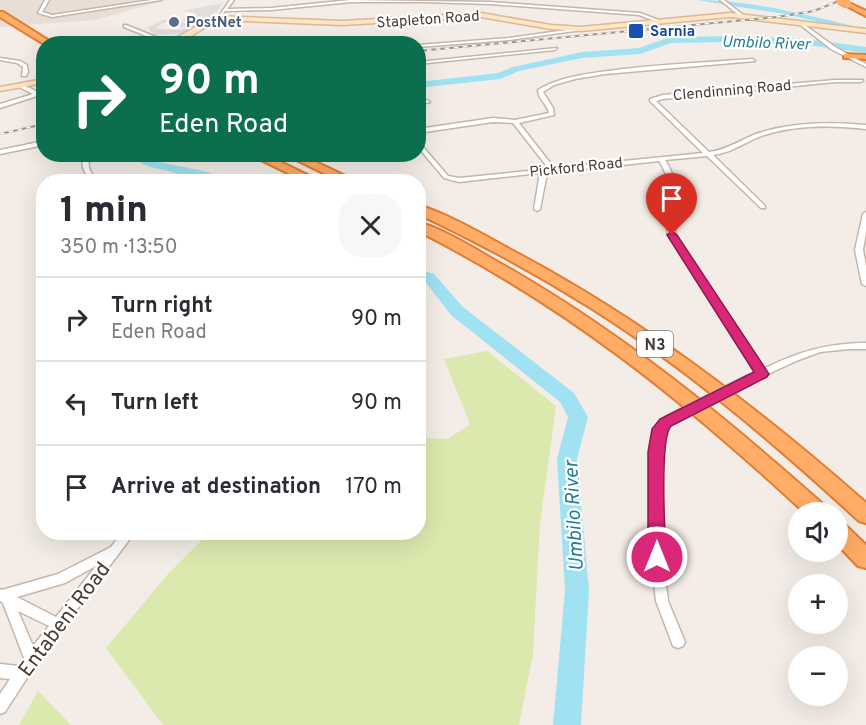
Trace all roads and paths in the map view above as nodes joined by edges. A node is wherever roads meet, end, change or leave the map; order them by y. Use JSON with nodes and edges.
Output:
{"nodes":[{"id":1,"x":47,"y":0,"type":"edge"},
{"id":2,"x":159,"y":0,"type":"edge"},
{"id":3,"x":232,"y":0,"type":"edge"},
{"id":4,"x":518,"y":0,"type":"edge"},
{"id":5,"x":848,"y":1,"type":"edge"},
{"id":6,"x":724,"y":2,"type":"edge"},
{"id":7,"x":513,"y":5,"type":"junction"},
{"id":8,"x":866,"y":8,"type":"edge"},
{"id":9,"x":225,"y":11,"type":"junction"},
{"id":10,"x":0,"y":14,"type":"edge"},
{"id":11,"x":866,"y":14,"type":"edge"},
{"id":12,"x":741,"y":15,"type":"junction"},
{"id":13,"x":214,"y":19,"type":"junction"},
{"id":14,"x":235,"y":20,"type":"junction"},
{"id":15,"x":662,"y":22,"type":"junction"},
{"id":16,"x":799,"y":22,"type":"junction"},
{"id":17,"x":816,"y":25,"type":"junction"},
{"id":18,"x":125,"y":26,"type":"dead end"},
{"id":19,"x":550,"y":30,"type":"junction"},
{"id":20,"x":808,"y":30,"type":"junction"},
{"id":21,"x":866,"y":31,"type":"edge"},
{"id":22,"x":37,"y":36,"type":"edge"},
{"id":23,"x":150,"y":36,"type":"edge"},
{"id":24,"x":183,"y":36,"type":"edge"},
{"id":25,"x":426,"y":45,"type":"edge"},
{"id":26,"x":555,"y":49,"type":"dead end"},
{"id":27,"x":847,"y":56,"type":"joint"},
{"id":28,"x":0,"y":59,"type":"edge"},
{"id":29,"x":753,"y":60,"type":"dead end"},
{"id":30,"x":865,"y":61,"type":"edge"},
{"id":31,"x":426,"y":62,"type":"edge"},
{"id":32,"x":24,"y":75,"type":"dead end"},
{"id":33,"x":861,"y":81,"type":"dead end"},
{"id":34,"x":36,"y":82,"type":"edge"},
{"id":35,"x":21,"y":86,"type":"junction"},
{"id":36,"x":0,"y":89,"type":"edge"},
{"id":37,"x":36,"y":94,"type":"edge"},
{"id":38,"x":36,"y":96,"type":"edge"},
{"id":39,"x":0,"y":106,"type":"edge"},
{"id":40,"x":515,"y":122,"type":"junction"},
{"id":41,"x":866,"y":127,"type":"edge"},
{"id":42,"x":426,"y":130,"type":"edge"},
{"id":43,"x":36,"y":145,"type":"edge"},
{"id":44,"x":0,"y":152,"type":"edge"},
{"id":45,"x":426,"y":153,"type":"edge"},
{"id":46,"x":708,"y":154,"type":"junction"},
{"id":47,"x":660,"y":158,"type":"junction"},
{"id":48,"x":272,"y":162,"type":"edge"},
{"id":49,"x":307,"y":162,"type":"edge"},
{"id":50,"x":552,"y":169,"type":"junction"},
{"id":51,"x":544,"y":170,"type":"junction"},
{"id":52,"x":299,"y":174,"type":"edge"},
{"id":53,"x":335,"y":174,"type":"edge"},
{"id":54,"x":764,"y":207,"type":"dead end"},
{"id":55,"x":537,"y":209,"type":"dead end"},
{"id":56,"x":426,"y":213,"type":"edge"},
{"id":57,"x":866,"y":214,"type":"edge"},
{"id":58,"x":426,"y":230,"type":"edge"},
{"id":59,"x":866,"y":284,"type":"edge"},
{"id":60,"x":866,"y":346,"type":"edge"},
{"id":61,"x":762,"y":374,"type":"junction"},
{"id":62,"x":807,"y":502,"type":"edge"},
{"id":63,"x":866,"y":516,"type":"edge"},
{"id":64,"x":123,"y":540,"type":"edge"},
{"id":65,"x":848,"y":541,"type":"edge"},
{"id":66,"x":117,"y":549,"type":"junction"},
{"id":67,"x":866,"y":559,"type":"edge"},
{"id":68,"x":3,"y":597,"type":"edge"},
{"id":69,"x":58,"y":624,"type":"junction"},
{"id":70,"x":678,"y":642,"type":"dead end"},
{"id":71,"x":31,"y":659,"type":"junction"},
{"id":72,"x":0,"y":671,"type":"edge"},
{"id":73,"x":22,"y":673,"type":"junction"},
{"id":74,"x":0,"y":706,"type":"edge"}],
"edges":[{"from":1,"to":2,"type":"street"},
{"from":3,"to":9,"type":"street"},
{"from":4,"to":7,"type":"street"},
{"from":5,"to":8,"type":"highway"},
{"from":5,"to":11,"type":"highway"},
{"from":6,"to":12,"type":"street"},
{"from":7,"to":9,"type":"street"},
{"from":7,"to":15,"type":"street"},
{"from":9,"to":13,"type":"street"},
{"from":9,"to":14,"type":"main road"},
{"from":10,"to":22,"type":"highway"},
{"from":12,"to":15,"type":"main road","name":"Stapleton Road"},
{"from":12,"to":16,"type":"main road","name":"Stapleton Road"},
{"from":13,"to":14,"type":"main road","name":"Stapleton Road"},
{"from":13,"to":24,"type":"main road","name":"Stapleton Road"},
{"from":14,"to":19,"type":"main road","name":"Stapleton Road"},
{"from":15,"to":19,"type":"main road","name":"Stapleton Road"},
{"from":16,"to":17,"type":"main road","name":"Stapleton Road"},
{"from":16,"to":20,"type":"street"},
{"from":17,"to":20,"type":"street"},
{"from":17,"to":21,"type":"main road","name":"Stapleton Road"},
{"from":18,"to":23,"type":"street"},
{"from":19,"to":25,"type":"street"},
{"from":20,"to":27,"type":"street"},
{"from":26,"to":31,"type":"street"},
{"from":27,"to":30,"type":"highway"},
{"from":28,"to":32,"type":"street"},
{"from":29,"to":40,"type":"street"},
{"from":33,"to":46,"type":"street","name":"Clendinning Road"},
{"from":34,"to":35,"type":"main road"},
{"from":35,"to":36,"type":"main road"},
{"from":35,"to":37,"type":"street"},
{"from":38,"to":39,"type":"street"},
{"from":40,"to":42,"type":"street"},
{"from":40,"to":50,"type":"street"},
{"from":41,"to":46,"type":"street","name":"Pickford Road"},
{"from":43,"to":44,"type":"street"},
{"from":45,"to":51,"type":"street","name":"Pickford Road"},
{"from":46,"to":47,"type":"street","name":"Pickford Road"},
{"from":46,"to":54,"type":"street","name":"Clendinning Road"},
{"from":47,"to":50,"type":"street","name":"Pickford Road"},
{"from":47,"to":61,"type":"street"},
{"from":48,"to":52,"type":"highway"},
{"from":49,"to":53,"type":"highway"},
{"from":50,"to":51,"type":"street","name":"Pickford Road"},
{"from":51,"to":55,"type":"street"},
{"from":56,"to":63,"type":"highway","number":"N3"},
{"from":57,"to":59,"type":"street"},
{"from":58,"to":62,"type":"highway","number":"N3"},
{"from":60,"to":61,"type":"street"},
{"from":61,"to":70,"type":"street","bridge":true},
{"from":64,"to":66,"type":"street","name":"Entabeni Road"},
{"from":65,"to":67,"type":"highway"},
{"from":66,"to":68,"type":"street"},
{"from":66,"to":69,"type":"street","name":"Entabeni Road"},
{"from":68,"to":69,"type":"street"},
{"from":68,"to":71,"type":"street"},
{"from":69,"to":71,"type":"street","name":"Entabeni Road"},
{"from":71,"to":73,"type":"street","name":"Entabeni Road"},
{"from":72,"to":73,"type":"street"},
{"from":73,"to":74,"type":"street","name":"Entabeni Road"}]}
